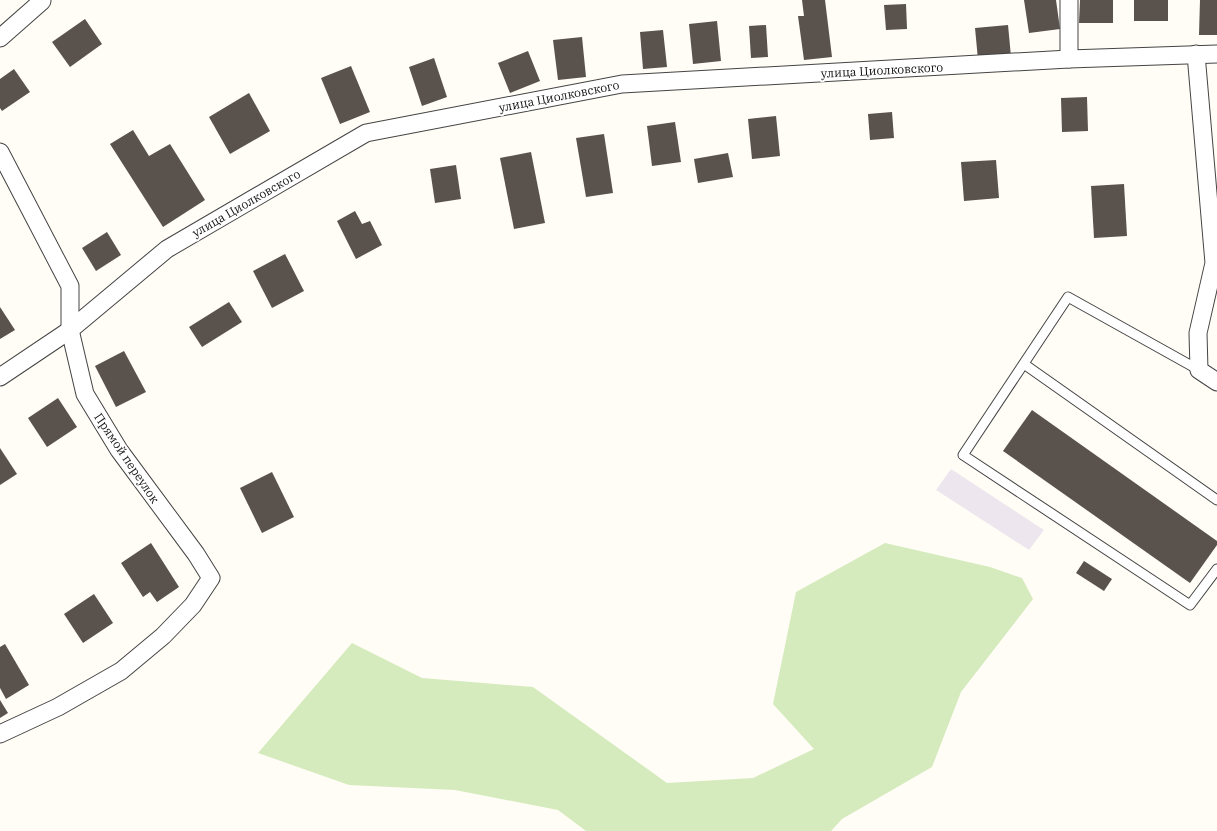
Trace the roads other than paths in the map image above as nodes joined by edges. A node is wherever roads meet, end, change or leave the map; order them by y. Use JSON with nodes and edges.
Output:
{"nodes":[{"id":1,"x":1069,"y":0,"type":"edge"},
{"id":2,"x":42,"y":1,"type":"edge"},
{"id":3,"x":0,"y":38,"type":"edge"},
{"id":4,"x":1196,"y":54,"type":"junction"},
{"id":5,"x":1217,"y":54,"type":"edge"},
{"id":6,"x":1069,"y":59,"type":"junction"},
{"id":7,"x":0,"y":152,"type":"edge"},
{"id":8,"x":70,"y":330,"type":"junction"},
{"id":9,"x":1024,"y":364,"type":"junction"},
{"id":10,"x":1199,"y":370,"type":"junction"},
{"id":11,"x":0,"y":377,"type":"edge"},
{"id":12,"x":1217,"y":382,"type":"edge"},
{"id":13,"x":1217,"y":500,"type":"edge"},
{"id":14,"x":1217,"y":569,"type":"edge"},
{"id":15,"x":0,"y":734,"type":"edge"}],
"edges":[{"from":1,"to":6,"type":"street"},
{"from":2,"to":3,"type":"street"},
{"from":4,"to":5,"type":"street","name":"улица Циолковского"},
{"from":4,"to":6,"type":"street","name":"улица Циолковского"},
{"from":4,"to":10,"type":"street"},
{"from":6,"to":8,"type":"street","name":"улица Циолковского"},
{"from":7,"to":8,"type":"street","name":"Прямой переулок"},
{"from":8,"to":11,"type":"street","name":"улица Циолковского"},
{"from":8,"to":15,"type":"street","name":"Прямой переулок"},
{"from":9,"to":10,"type":"lane"},
{"from":9,"to":13,"type":"lane"},
{"from":9,"to":14,"type":"lane"},
{"from":10,"to":12,"type":"street"}]}
